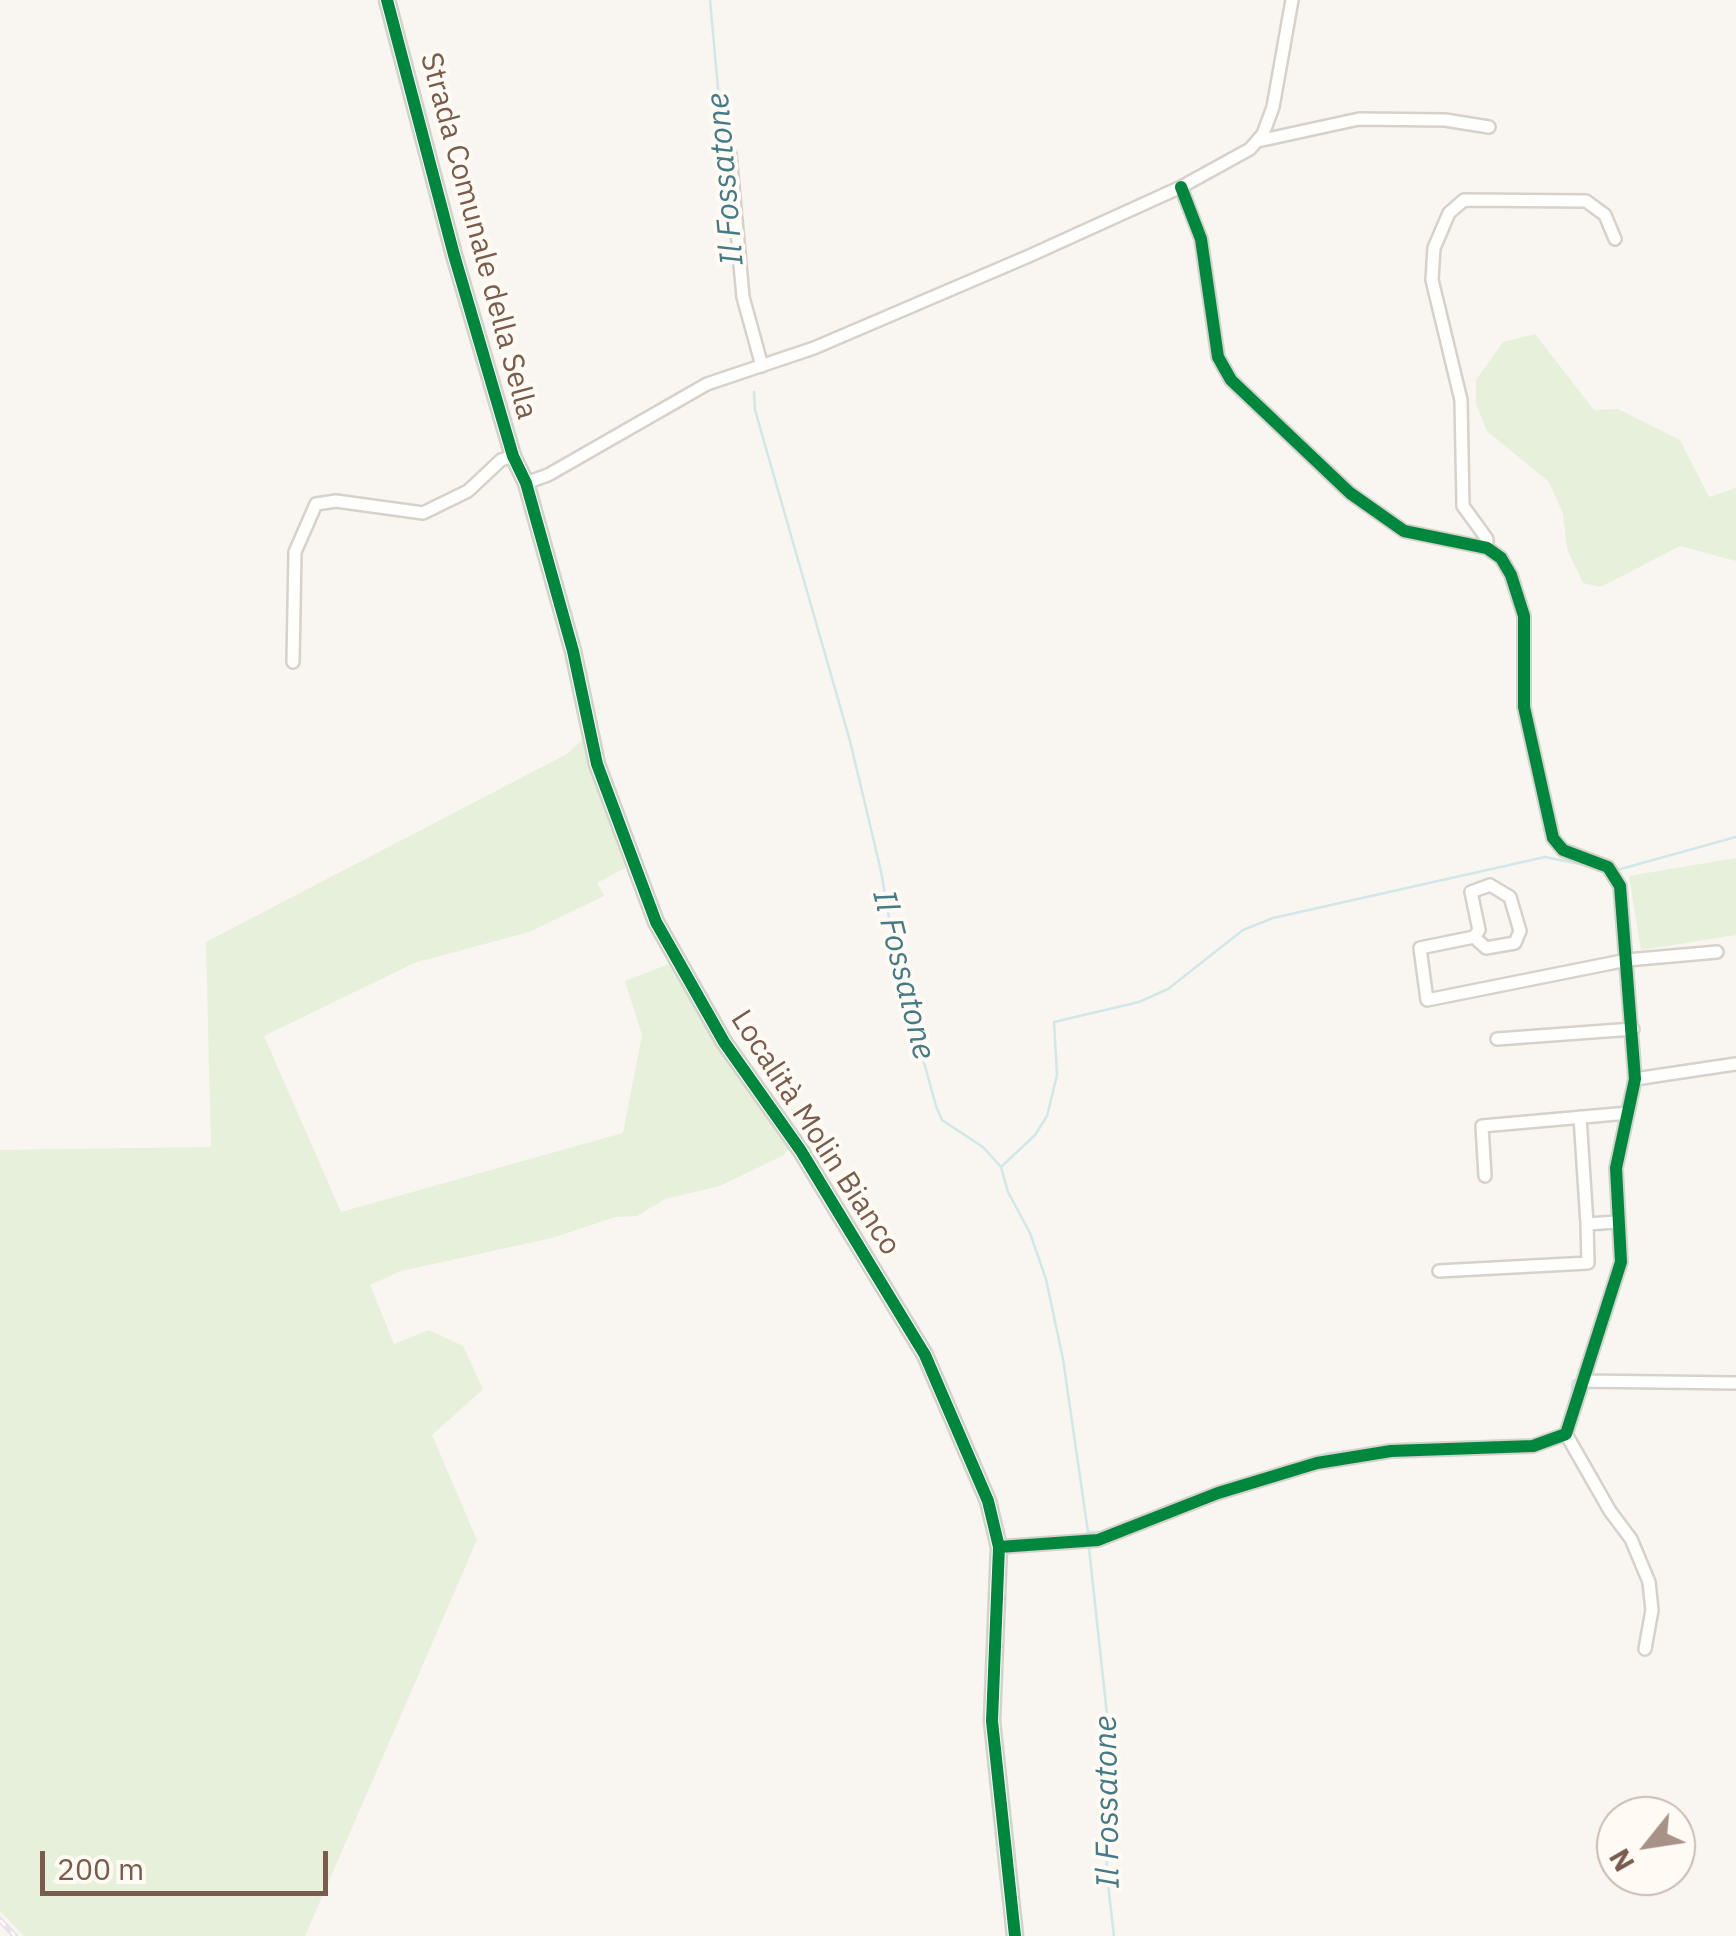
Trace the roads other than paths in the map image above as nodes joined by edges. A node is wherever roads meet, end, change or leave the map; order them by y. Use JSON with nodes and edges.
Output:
{"nodes":[{"id":1,"x":386,"y":0,"type":"edge"},
{"id":2,"x":1292,"y":0,"type":"edge"},
{"id":3,"x":1489,"y":127,"type":"dead end"},
{"id":4,"x":1254,"y":145,"type":"junction"},
{"id":5,"x":730,"y":154,"type":"dead end"},
{"id":6,"x":1181,"y":187,"type":"junction"},
{"id":7,"x":1615,"y":239,"type":"dead end"},
{"id":8,"x":762,"y":366,"type":"junction"},
{"id":9,"x":513,"y":456,"type":"junction"},
{"id":10,"x":526,"y":483,"type":"junction"},
{"id":11,"x":1486,"y":548,"type":"junction"},
{"id":12,"x":292,"y":662,"type":"dead end"},
{"id":13,"x":1474,"y":937,"type":"junction"},
{"id":14,"x":1717,"y":952,"type":"dead end"},
{"id":15,"x":1628,"y":960,"type":"junction"},
{"id":16,"x":1633,"y":1029,"type":"junction"},
{"id":17,"x":1496,"y":1039,"type":"dead end"},
{"id":18,"x":1736,"y":1064,"type":"edge"},
{"id":19,"x":1635,"y":1079,"type":"junction"},
{"id":20,"x":1628,"y":1113,"type":"junction"},
{"id":21,"x":1580,"y":1117,"type":"junction"},
{"id":22,"x":1485,"y":1176,"type":"dead end"},
{"id":23,"x":1617,"y":1222,"type":"junction"},
{"id":24,"x":1586,"y":1224,"type":"junction"},
{"id":25,"x":1438,"y":1270,"type":"dead end"},
{"id":26,"x":1583,"y":1381,"type":"junction"},
{"id":27,"x":1736,"y":1383,"type":"edge"},
{"id":28,"x":1566,"y":1434,"type":"junction"},
{"id":29,"x":1000,"y":1547,"type":"junction"},
{"id":30,"x":1645,"y":1649,"type":"dead end"},
{"id":31,"x":1015,"y":1936,"type":"edge"}],
"edges":[{"from":1,"to":9,"type":"street","name":"Strada Comunale della Sella"},
{"from":2,"to":4,"type":"street"},
{"from":3,"to":4,"type":"street"},
{"from":4,"to":6,"type":"street"},
{"from":5,"to":8,"type":"street"},
{"from":6,"to":8,"type":"street"},
{"from":6,"to":11,"type":"street"},
{"from":7,"to":11,"type":"street"},
{"from":8,"to":10,"type":"street"},
{"from":9,"to":10,"type":"street","name":"Strada Comunale della Sella"},
{"from":9,"to":12,"type":"street"},
{"from":10,"to":29,"type":"street","name":"Località Molin Bianco"},
{"from":11,"to":15,"type":"street"},
{"from":13,"to":13,"type":"street"},
{"from":13,"to":15,"type":"street"},
{"from":14,"to":15,"type":"street"},
{"from":15,"to":16,"type":"street"},
{"from":16,"to":17,"type":"street"},
{"from":16,"to":19,"type":"street"},
{"from":18,"to":19,"type":"street"},
{"from":19,"to":20,"type":"street"},
{"from":20,"to":21,"type":"street"},
{"from":20,"to":23,"type":"street"},
{"from":21,"to":22,"type":"street"},
{"from":21,"to":24,"type":"street"},
{"from":23,"to":24,"type":"street"},
{"from":23,"to":26,"type":"street"},
{"from":24,"to":25,"type":"street"},
{"from":26,"to":27,"type":"street"},
{"from":26,"to":28,"type":"street"},
{"from":28,"to":29,"type":"street"},
{"from":28,"to":30,"type":"street"},
{"from":29,"to":31,"type":"street","name":"Località Molin Bianco"}]}
